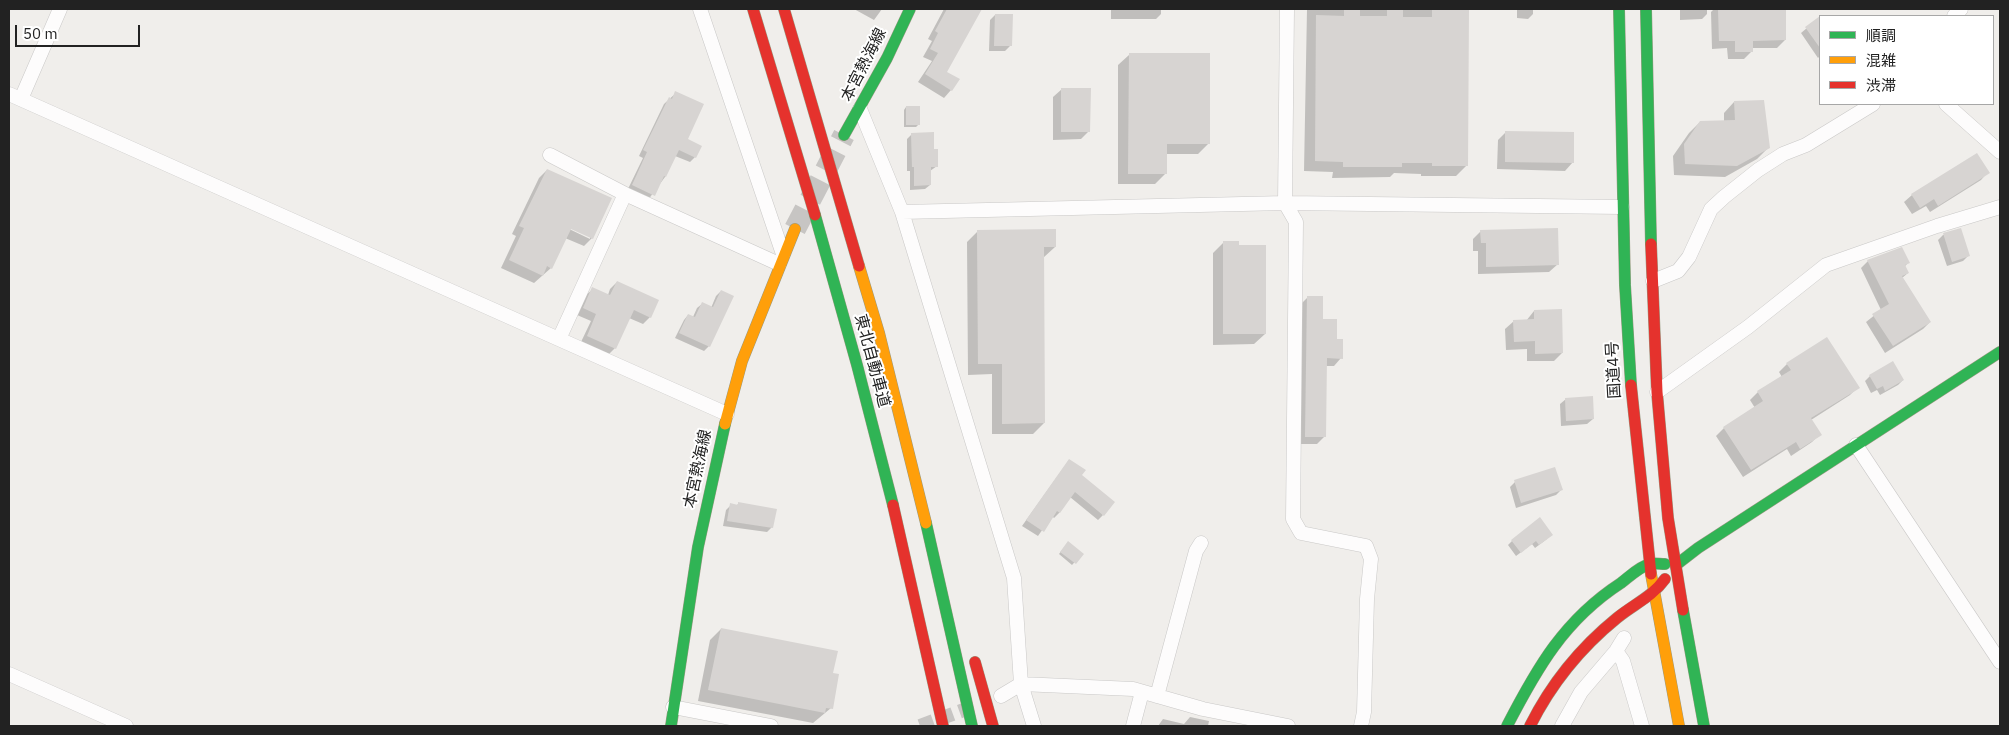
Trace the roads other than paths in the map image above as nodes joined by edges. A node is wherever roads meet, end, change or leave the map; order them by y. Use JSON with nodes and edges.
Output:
{"nodes":[{"id":1,"x":60,"y":9,"type":"edge"},
{"id":2,"x":700,"y":9,"type":"edge"},
{"id":3,"x":753,"y":9,"type":"edge"},
{"id":4,"x":784,"y":9,"type":"edge"},
{"id":5,"x":910,"y":9,"type":"edge"},
{"id":6,"x":1287,"y":9,"type":"edge"},
{"id":7,"x":1619,"y":9,"type":"edge"},
{"id":8,"x":1646,"y":9,"type":"edge"},
{"id":9,"x":15,"y":96,"type":"edge"},
{"id":10,"x":1871,"y":105,"type":"edge"},
{"id":11,"x":1947,"y":105,"type":"edge"},
{"id":12,"x":860,"y":109,"type":"junction"},
{"id":13,"x":844,"y":135,"type":"tunnel mouth"},
{"id":14,"x":2000,"y":152,"type":"edge"},
{"id":15,"x":550,"y":156,"type":"dead end"},
{"id":16,"x":625,"y":194,"type":"junction"},
{"id":17,"x":1285,"y":203,"type":"junction"},
{"id":18,"x":1622,"y":207,"type":"junction"},
{"id":19,"x":2000,"y":207,"type":"edge"},
{"id":20,"x":902,"y":212,"type":"junction"},
{"id":21,"x":795,"y":229,"type":"tunnel mouth"},
{"id":22,"x":781,"y":259,"type":"junction"},
{"id":23,"x":1653,"y":281,"type":"junction"},
{"id":24,"x":558,"y":339,"type":"junction"},
{"id":25,"x":2000,"y":352,"type":"edge"},
{"id":26,"x":1657,"y":392,"type":"junction"},
{"id":27,"x":897,"y":408,"type":"junction"},
{"id":28,"x":727,"y":414,"type":"junction"},
{"id":29,"x":870,"y":417,"type":"junction"},
{"id":30,"x":1856,"y":445,"type":"junction"},
{"id":31,"x":890,"y":543,"type":"dead end"},
{"id":32,"x":1201,"y":543,"type":"dead end"},
{"id":33,"x":943,"y":546,"type":"dead end"},
{"id":34,"x":1649,"y":564,"type":"junction"},
{"id":35,"x":1676,"y":564,"type":"junction"},
{"id":36,"x":1656,"y":592,"type":"junction"},
{"id":37,"x":1624,"y":638,"type":"dead end"},
{"id":38,"x":971,"y":648,"type":"dead end"},
{"id":39,"x":1616,"y":651,"type":"junction"},
{"id":40,"x":2000,"y":662,"type":"edge"},
{"id":41,"x":9,"y":674,"type":"edge"},
{"id":42,"x":1021,"y":684,"type":"junction"},
{"id":43,"x":1142,"y":692,"type":"junction"},
{"id":44,"x":1001,"y":696,"type":"dead end"},
{"id":45,"x":1157,"y":696,"type":"junction"},
{"id":46,"x":673,"y":706,"type":"junction"},
{"id":47,"x":126,"y":726,"type":"edge"},
{"id":48,"x":671,"y":726,"type":"edge"},
{"id":49,"x":772,"y":726,"type":"edge"},
{"id":50,"x":943,"y":726,"type":"edge"},
{"id":51,"x":972,"y":726,"type":"edge"},
{"id":52,"x":993,"y":726,"type":"edge"},
{"id":53,"x":1034,"y":726,"type":"edge"},
{"id":54,"x":1133,"y":726,"type":"edge"},
{"id":55,"x":1288,"y":726,"type":"edge"},
{"id":56,"x":1361,"y":726,"type":"edge"},
{"id":57,"x":1507,"y":726,"type":"edge"},
{"id":58,"x":1530,"y":726,"type":"edge"},
{"id":59,"x":1562,"y":726,"type":"edge"},
{"id":60,"x":1642,"y":726,"type":"edge"},
{"id":61,"x":1680,"y":726,"type":"edge"},
{"id":62,"x":1704,"y":726,"type":"edge"}],
"edges":[{"from":1,"to":9,"type":"street"},
{"from":2,"to":22,"type":"street"},
{"from":3,"to":29,"type":"main road","name":"東北自動車道"},
{"from":4,"to":27,"type":"main road","name":"東北自動車道"},
{"from":5,"to":12,"type":"main road","name":"本宮熱海線"},
{"from":6,"to":17,"type":"street"},
{"from":7,"to":18,"type":"main road","name":"国道4号"},
{"from":8,"to":23,"type":"main road"},
{"from":9,"to":24,"type":"street"},
{"from":10,"to":23,"type":"street"},
{"from":11,"to":14,"type":"street"},
{"from":12,"to":13,"type":"main road","name":"本宮熱海線"},
{"from":12,"to":20,"type":"street"},
{"from":15,"to":16,"type":"street"},
{"from":16,"to":22,"type":"street"},
{"from":16,"to":24,"type":"street"},
{"from":17,"to":18,"type":"street"},
{"from":17,"to":20,"type":"street"},
{"from":17,"to":56,"type":"street"},
{"from":18,"to":34,"type":"main road","name":"国道4号"},
{"from":19,"to":26,"type":"street"},
{"from":20,"to":42,"type":"street"},
{"from":21,"to":22,"type":"main road","name":"本宮熱海線"},
{"from":22,"to":28,"type":"main road","name":"本宮熱海線"},
{"from":23,"to":26,"type":"main road"},
{"from":24,"to":28,"type":"street"},
{"from":25,"to":30,"type":"main road"},
{"from":26,"to":35,"type":"main road"},
{"from":27,"to":33,"type":"main road"},
{"from":27,"to":51,"type":"main road","name":"東北自動車道"},
{"from":28,"to":46,"type":"main road","name":"本宮熱海線"},
{"from":29,"to":31,"type":"main road"},
{"from":29,"to":50,"type":"main road","name":"東北自動車道"},
{"from":30,"to":35,"type":"main road"},
{"from":30,"to":40,"type":"street"},
{"from":32,"to":45,"type":"street"},
{"from":34,"to":35,"type":"main road"},
{"from":34,"to":36,"type":"main road","name":"国道4号"},
{"from":34,"to":57,"type":"main road"},
{"from":35,"to":36,"type":"main road"},
{"from":35,"to":62,"type":"main road"},
{"from":36,"to":58,"type":"main road"},
{"from":36,"to":61,"type":"main road","name":"国道4号"},
{"from":37,"to":39,"type":"street"},
{"from":38,"to":52,"type":"main road"},
{"from":39,"to":59,"type":"street"},
{"from":39,"to":60,"type":"street"},
{"from":41,"to":47,"type":"street"},
{"from":42,"to":43,"type":"street"},
{"from":42,"to":44,"type":"street"},
{"from":42,"to":53,"type":"street"},
{"from":43,"to":45,"type":"street"},
{"from":43,"to":54,"type":"street"},
{"from":45,"to":55,"type":"street"},
{"from":46,"to":48,"type":"main road","name":"本宮熱海線"},
{"from":46,"to":49,"type":"street"}]}
